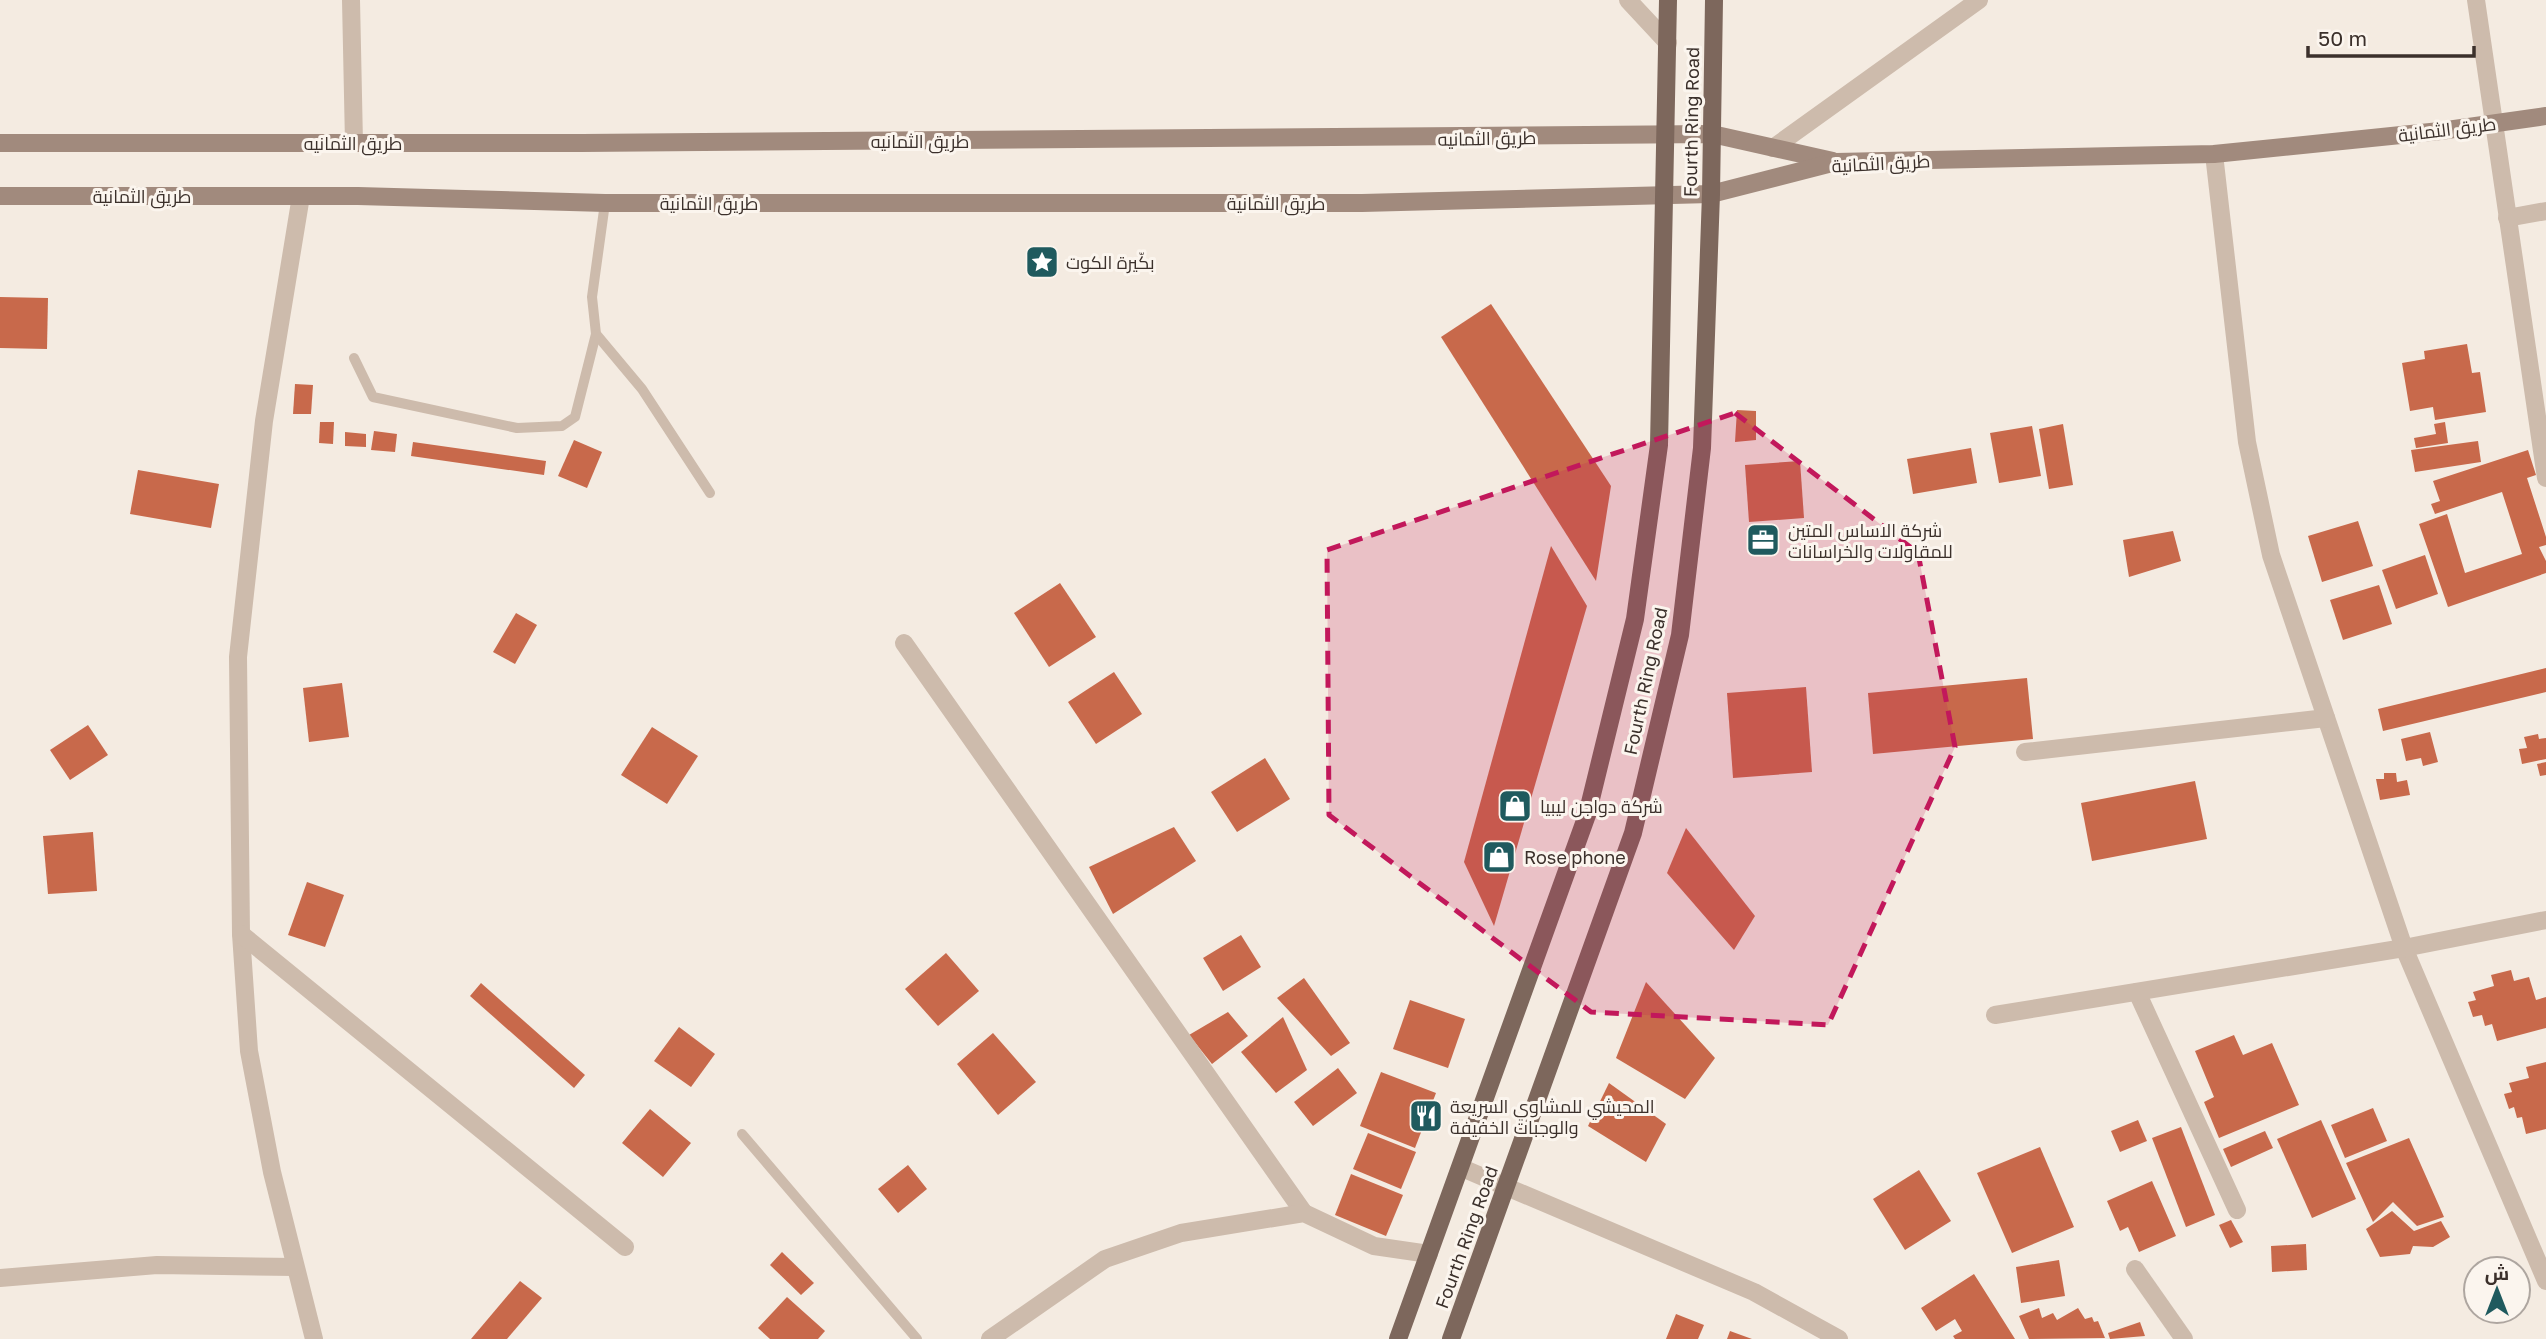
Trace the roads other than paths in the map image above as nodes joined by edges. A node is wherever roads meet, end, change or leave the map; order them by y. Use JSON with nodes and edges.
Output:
{"nodes":[{"id":1,"x":351,"y":0,"type":"edge"},
{"id":2,"x":1628,"y":0,"type":"edge"},
{"id":3,"x":1668,"y":0,"type":"edge"},
{"id":4,"x":1714,"y":0,"type":"edge"},
{"id":5,"x":1979,"y":0,"type":"edge"},
{"id":6,"x":2476,"y":0,"type":"edge"},
{"id":7,"x":1668,"y":43,"type":"junction"},
{"id":8,"x":2546,"y":116,"type":"edge"},
{"id":9,"x":2493,"y":124,"type":"junction"},
{"id":10,"x":1712,"y":134,"type":"junction"},
{"id":11,"x":1667,"y":135,"type":"junction"},
{"id":12,"x":0,"y":142,"type":"edge"},
{"id":13,"x":354,"y":143,"type":"junction"},
{"id":14,"x":1773,"y":148,"type":"junction"},
{"id":15,"x":2214,"y":154,"type":"junction"},
{"id":16,"x":1836,"y":162,"type":"junction"},
{"id":17,"x":1712,"y":194,"type":"junction"},
{"id":18,"x":1666,"y":195,"type":"junction"},
{"id":19,"x":0,"y":196,"type":"edge"},
{"id":20,"x":301,"y":196,"type":"junction"},
{"id":21,"x":605,"y":204,"type":"junction"},
{"id":22,"x":2546,"y":211,"type":"edge"},
{"id":23,"x":2507,"y":218,"type":"junction"},
{"id":24,"x":596,"y":334,"type":"junction"},
{"id":25,"x":354,"y":358,"type":"dead end"},
{"id":26,"x":2546,"y":478,"type":"edge"},
{"id":27,"x":709,"y":493,"type":"dead end"},
{"id":28,"x":904,"y":643,"type":"dead end"},
{"id":29,"x":2326,"y":718,"type":"junction"},
{"id":30,"x":2025,"y":752,"type":"dead end"},
{"id":31,"x":2546,"y":920,"type":"edge"},
{"id":32,"x":241,"y":934,"type":"junction"},
{"id":33,"x":2404,"y":948,"type":"junction"},
{"id":34,"x":2137,"y":992,"type":"junction"},
{"id":35,"x":1995,"y":1014,"type":"dead end"},
{"id":36,"x":742,"y":1134,"type":"dead end"},
{"id":37,"x":1462,"y":1168,"type":"junction"},
{"id":38,"x":1507,"y":1186,"type":"junction"},
{"id":39,"x":2237,"y":1210,"type":"dead end"},
{"id":40,"x":1304,"y":1213,"type":"junction"},
{"id":41,"x":625,"y":1247,"type":"dead end"},
{"id":42,"x":1429,"y":1254,"type":"junction"},
{"id":43,"x":295,"y":1267,"type":"junction"},
{"id":44,"x":2135,"y":1269,"type":"dead end"},
{"id":45,"x":0,"y":1278,"type":"edge"},
{"id":46,"x":2546,"y":1280,"type":"edge"},
{"id":47,"x":314,"y":1339,"type":"edge"},
{"id":48,"x":917,"y":1339,"type":"edge"},
{"id":49,"x":990,"y":1339,"type":"edge"},
{"id":50,"x":1398,"y":1339,"type":"edge"},
{"id":51,"x":1451,"y":1339,"type":"edge"},
{"id":52,"x":1839,"y":1339,"type":"edge"},
{"id":53,"x":2184,"y":1339,"type":"edge"}],
"edges":[{"from":1,"to":13,"type":"street"},
{"from":2,"to":7,"type":"street"},
{"from":3,"to":7,"type":"main road","name":"Fourth Ring Road"},
{"from":4,"to":10,"type":"main road","name":"Fourth Ring Road"},
{"from":5,"to":14,"type":"street"},
{"from":6,"to":9,"type":"street"},
{"from":7,"to":11,"type":"main road","name":"Fourth Ring Road"},
{"from":8,"to":9,"type":"street","name":"طريق الثمانية"},
{"from":9,"to":15,"type":"street","name":"طريق الثمانية"},
{"from":9,"to":23,"type":"street"},
{"from":10,"to":11,"type":"street","name":"طريق الثمانيه"},
{"from":10,"to":14,"type":"street","name":"طريق الثمانيه"},
{"from":10,"to":17,"type":"main road","name":"Fourth Ring Road"},
{"from":11,"to":13,"type":"street","name":"طريق الثمانيه"},
{"from":11,"to":18,"type":"main road","name":"Fourth Ring Road"},
{"from":12,"to":13,"type":"street","name":"طريق الثمانيه"},
{"from":14,"to":16,"type":"street","name":"طريق الثمانيه"},
{"from":15,"to":16,"type":"street","name":"طريق الثمانية"},
{"from":15,"to":29,"type":"street"},
{"from":16,"to":17,"type":"street","name":"طريق الثمانية"},
{"from":17,"to":18,"type":"street","name":"طريق الثمانية"},
{"from":17,"to":38,"type":"main road","name":"Fourth Ring Road"},
{"from":18,"to":21,"type":"street","name":"طريق الثمانية"},
{"from":18,"to":37,"type":"main road","name":"Fourth Ring Road"},
{"from":19,"to":20,"type":"street","name":"طريق الثمانية"},
{"from":20,"to":21,"type":"street","name":"طريق الثمانية"},
{"from":20,"to":32,"type":"street"},
{"from":21,"to":24,"type":"lane"},
{"from":22,"to":23,"type":"street"},
{"from":23,"to":26,"type":"street"},
{"from":24,"to":25,"type":"lane"},
{"from":24,"to":27,"type":"lane"},
{"from":28,"to":40,"type":"street"},
{"from":29,"to":30,"type":"street"},
{"from":29,"to":33,"type":"street"},
{"from":31,"to":33,"type":"street"},
{"from":32,"to":41,"type":"street"},
{"from":32,"to":43,"type":"street"},
{"from":33,"to":34,"type":"street"},
{"from":33,"to":46,"type":"street"},
{"from":34,"to":35,"type":"street"},
{"from":34,"to":39,"type":"street"},
{"from":36,"to":48,"type":"lane"},
{"from":37,"to":38,"type":"street"},
{"from":37,"to":42,"type":"main road","name":"Fourth Ring Road"},
{"from":38,"to":51,"type":"main road","name":"Fourth Ring Road"},
{"from":38,"to":52,"type":"street"},
{"from":40,"to":42,"type":"street"},
{"from":40,"to":49,"type":"street"},
{"from":42,"to":50,"type":"main road","name":"Fourth Ring Road"},
{"from":43,"to":45,"type":"street"},
{"from":43,"to":47,"type":"street"},
{"from":44,"to":53,"type":"street"}]}
